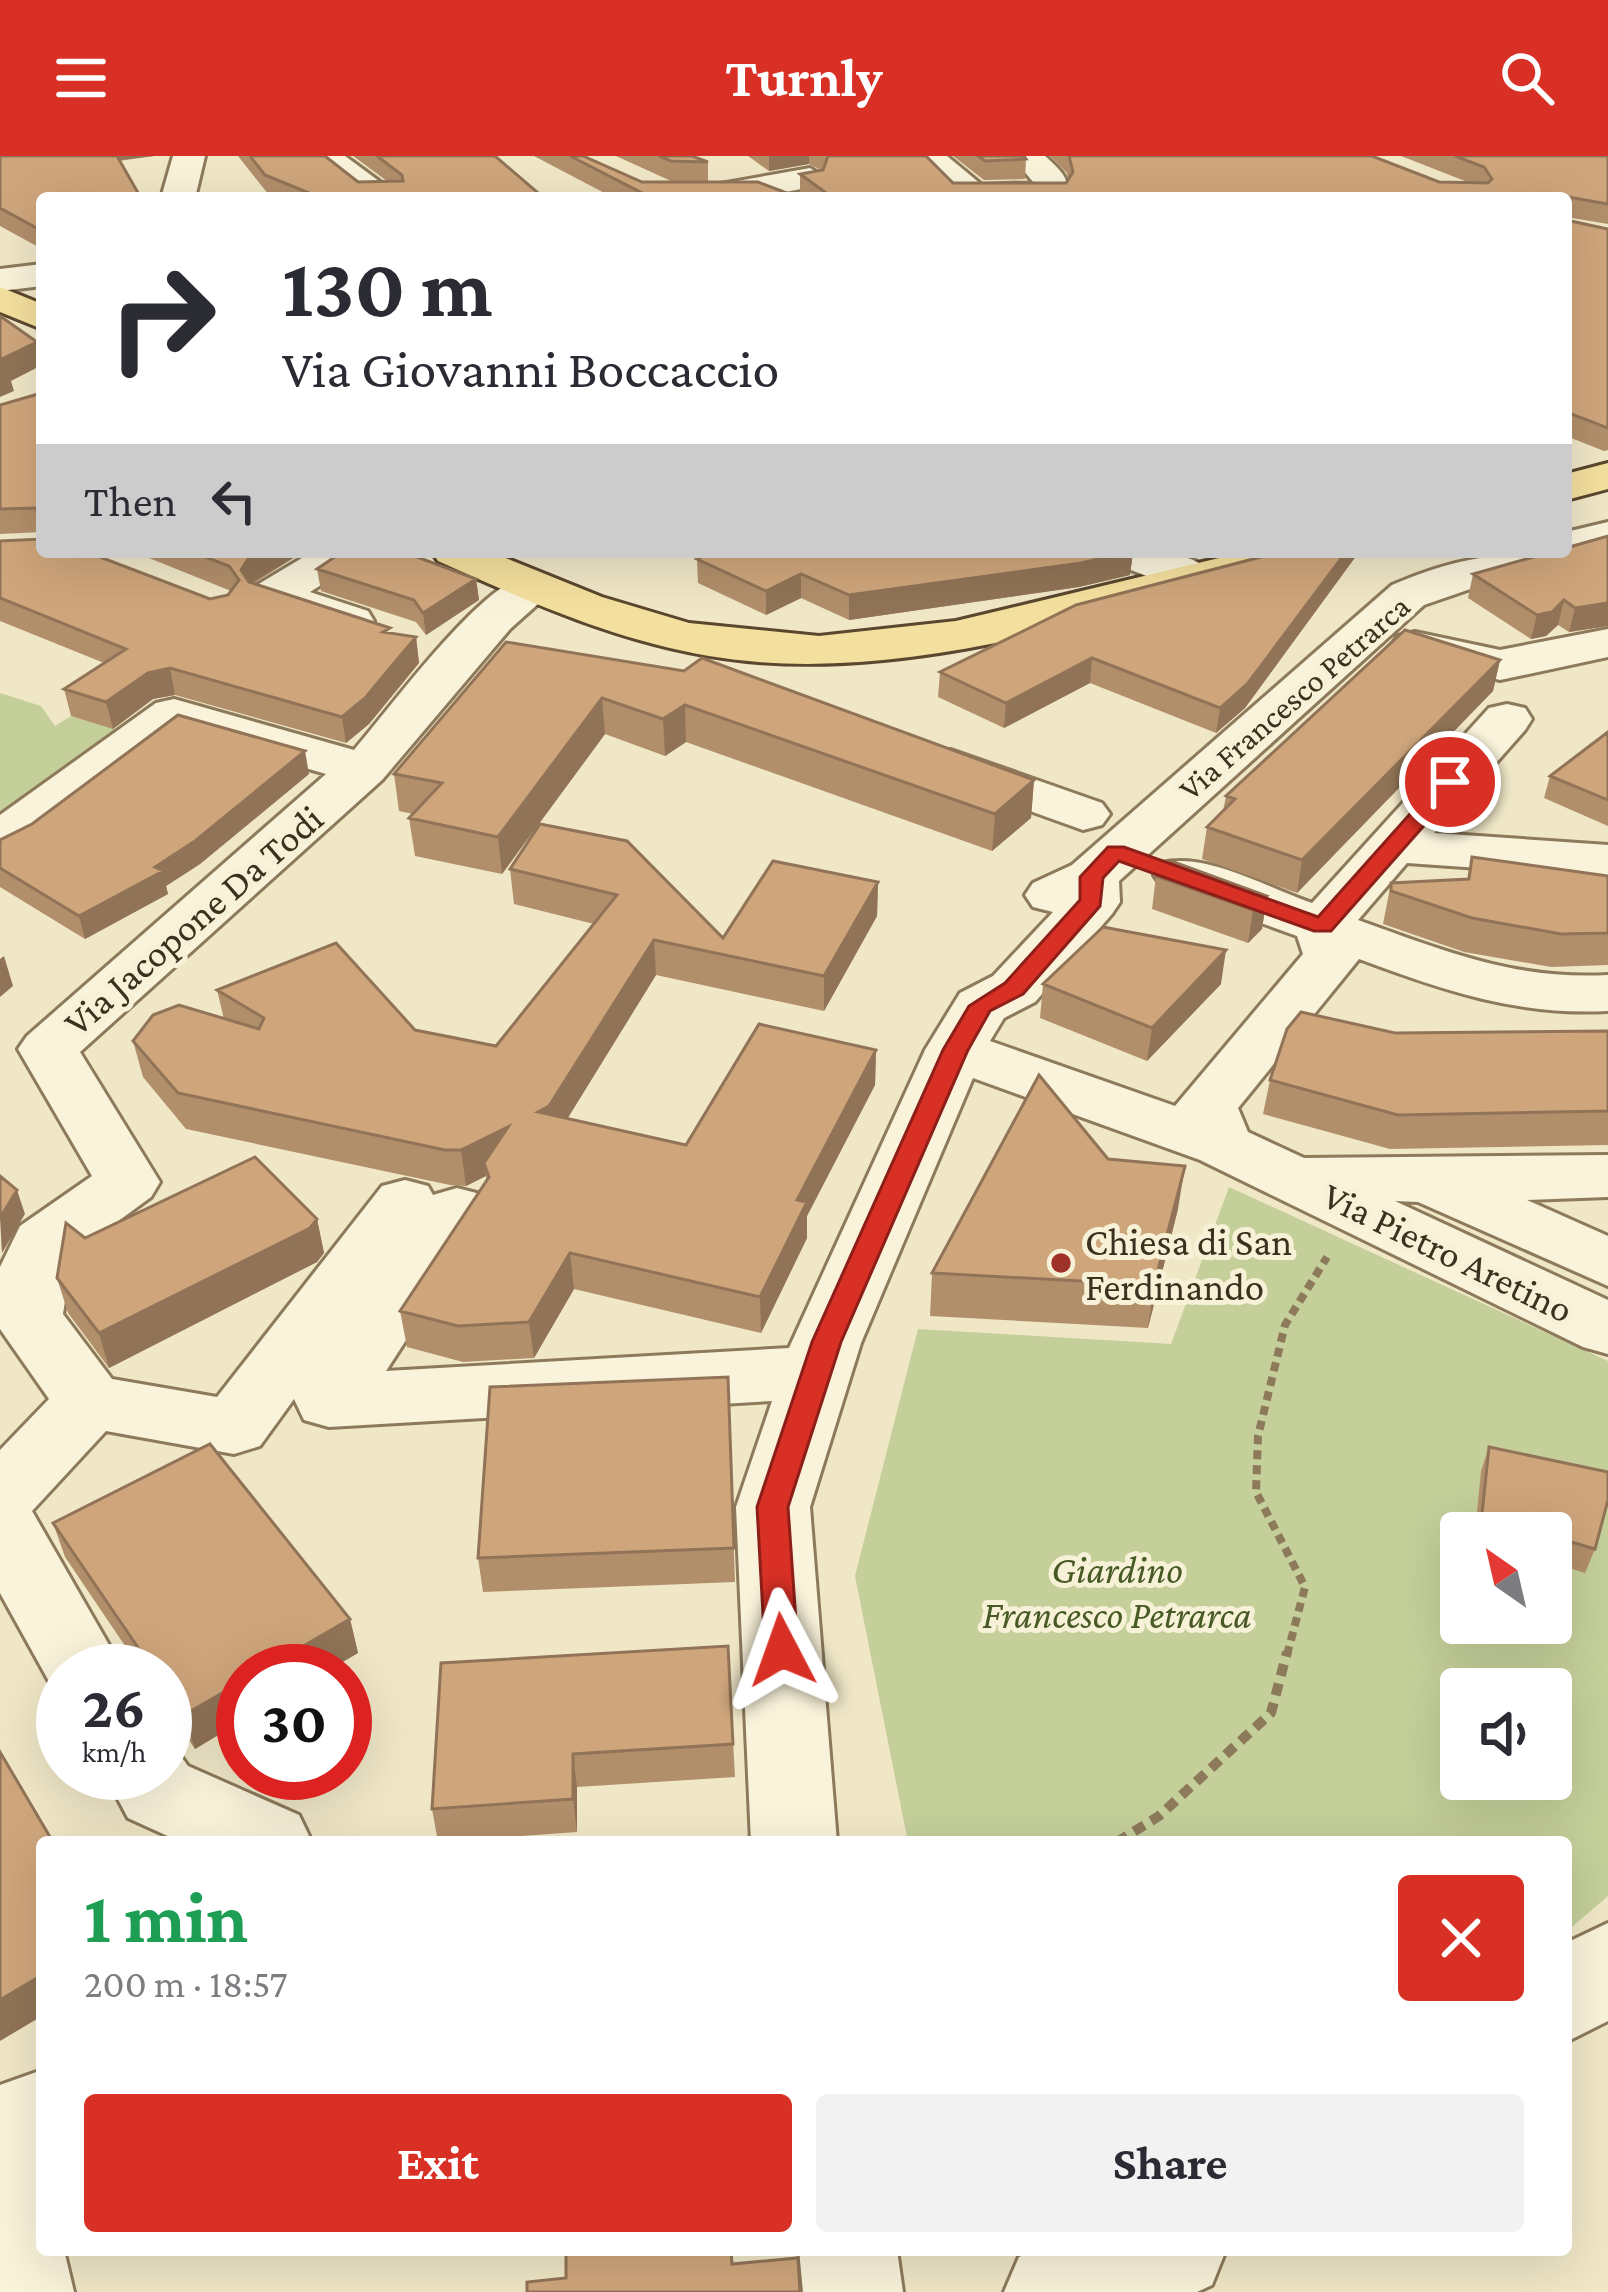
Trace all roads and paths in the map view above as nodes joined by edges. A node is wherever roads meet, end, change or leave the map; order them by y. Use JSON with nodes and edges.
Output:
{"nodes":[{"id":1,"x":189,"y":156,"type":"edge"},
{"id":2,"x":323,"y":156,"type":"edge"},
{"id":3,"x":764,"y":156,"type":"edge"},
{"id":4,"x":927,"y":156,"type":"edge"},
{"id":5,"x":1027,"y":156,"type":"edge"},
{"id":6,"x":180,"y":192,"type":"edge"},
{"id":7,"x":376,"y":192,"type":"edge"},
{"id":8,"x":747,"y":192,"type":"edge"},
{"id":9,"x":966,"y":192,"type":"edge"},
{"id":10,"x":1051,"y":192,"type":"edge"},
{"id":11,"x":36,"y":276,"type":"edge"},
{"id":12,"x":0,"y":282,"type":"edge"},
{"id":13,"x":36,"y":297,"type":"edge"},
{"id":14,"x":0,"y":298,"type":"edge"},
{"id":15,"x":36,"y":315,"type":"edge"},
{"id":16,"x":1608,"y":476,"type":"edge"},
{"id":17,"x":1572,"y":485,"type":"edge"},
{"id":18,"x":333,"y":558,"type":"edge"},
{"id":19,"x":468,"y":558,"type":"edge"},
{"id":20,"x":1140,"y":558,"type":"edge"},
{"id":21,"x":1274,"y":558,"type":"edge"},
{"id":22,"x":1517,"y":558,"type":"edge"},
{"id":23,"x":1192,"y":578,"type":"junction"},
{"id":24,"x":533,"y":587,"type":"junction"},
{"id":25,"x":1365,"y":632,"type":"junction"},
{"id":26,"x":398,"y":636,"type":"edge"},
{"id":27,"x":1608,"y":643,"type":"edge"},
{"id":28,"x":721,"y":644,"type":"junction"},
{"id":29,"x":761,"y":695,"type":"edge"},
{"id":30,"x":1507,"y":719,"type":"dead end"},
{"id":31,"x":916,"y":752,"type":"edge"},
{"id":32,"x":364,"y":769,"type":"junction"},
{"id":33,"x":0,"y":840,"type":"edge"},
{"id":34,"x":1393,"y":846,"type":"junction"},
{"id":35,"x":1097,"y":847,"type":"junction"},
{"id":36,"x":1608,"y":861,"type":"edge"},
{"id":37,"x":1322,"y":926,"type":"junction"},
{"id":38,"x":1608,"y":993,"type":"edge"},
{"id":39,"x":968,"y":1028,"type":"junction"},
{"id":40,"x":1222,"y":1145,"type":"junction"},
{"id":41,"x":1288,"y":1175,"type":"junction"},
{"id":42,"x":1608,"y":1175,"type":"edge"},
{"id":43,"x":1426,"y":1180,"type":"junction"},
{"id":44,"x":1360,"y":1209,"type":"junction"},
{"id":45,"x":1608,"y":1263,"type":"edge"},
{"id":46,"x":1608,"y":1329,"type":"edge"},
{"id":47,"x":818,"y":1372,"type":"junction"},
{"id":48,"x":89,"y":1402,"type":"junction"},
{"id":49,"x":0,"y":1497,"type":"edge"},
{"id":50,"x":0,"y":1523,"type":"edge"},
{"id":51,"x":69,"y":1644,"type":"edge"},
{"id":52,"x":176,"y":1800,"type":"edge"},
{"id":53,"x":256,"y":1836,"type":"edge"},
{"id":54,"x":794,"y":1836,"type":"edge"},
{"id":55,"x":1127,"y":1836,"type":"edge"},
{"id":56,"x":1608,"y":1964,"type":"edge"},
{"id":57,"x":1572,"y":1995,"type":"edge"},
{"id":58,"x":36,"y":2118,"type":"edge"},
{"id":59,"x":0,"y":2131,"type":"edge"},
{"id":60,"x":0,"y":2188,"type":"edge"},
{"id":61,"x":849,"y":2256,"type":"edge"},
{"id":62,"x":1164,"y":2256,"type":"edge"},
{"id":63,"x":25,"y":2292,"type":"edge"},
{"id":64,"x":854,"y":2292,"type":"edge"},
{"id":65,"x":1054,"y":2292,"type":"edge"}],
"edges":[{"from":1,"to":6,"type":"street"},
{"from":2,"to":7,"type":"street"},
{"from":3,"to":8,"type":"street"},
{"from":4,"to":9,"type":"street"},
{"from":5,"to":10,"type":"street"},
{"from":11,"to":12,"type":"street"},
{"from":12,"to":13,"type":"main road"},
{"from":14,"to":15,"type":"main road"},
{"from":16,"to":17,"type":"main road"},
{"from":18,"to":26,"type":"street"},
{"from":19,"to":24,"type":"main road"},
{"from":20,"to":23,"type":"street"},
{"from":21,"to":23,"type":"main road"},
{"from":22,"to":25,"type":"street","name":"Via Francesco Petrarca"},
{"from":23,"to":28,"type":"main road"},
{"from":24,"to":28,"type":"main road"},
{"from":24,"to":32,"type":"street","name":"Via Jacopone Da Todi"},
{"from":25,"to":27,"type":"street"},
{"from":25,"to":35,"type":"street","name":"Via Francesco Petrarca"},
{"from":28,"to":29,"type":"street"},
{"from":30,"to":34,"type":"street"},
{"from":31,"to":35,"type":"street"},
{"from":32,"to":33,"type":"street"},
{"from":32,"to":48,"type":"street","name":"Via Jacopone Da Todi"},
{"from":34,"to":36,"type":"street"},
{"from":34,"to":37,"type":"street"},
{"from":35,"to":37,"type":"street"},
{"from":35,"to":39,"type":"street","name":"Via Francesco Petrarca"},
{"from":37,"to":38,"type":"street"},
{"from":37,"to":40,"type":"street"},
{"from":39,"to":40,"type":"street"},
{"from":39,"to":47,"type":"street"},
{"from":40,"to":41,"type":"street","name":"Via Pietro Aretino"},
{"from":41,"to":43,"type":"street"},
{"from":41,"to":44,"type":"street","name":"Via Pietro Aretino"},
{"from":42,"to":43,"type":"street"},
{"from":43,"to":45,"type":"street"},
{"from":44,"to":46,"type":"street","name":"Via Pietro Aretino"},
{"from":44,"to":55,"type":"path"},
{"from":47,"to":48,"type":"street"},
{"from":47,"to":54,"type":"street"},
{"from":48,"to":49,"type":"street"},
{"from":50,"to":51,"type":"street"},
{"from":52,"to":53,"type":"street"},
{"from":56,"to":57,"type":"street"},
{"from":58,"to":59,"type":"street"},
{"from":60,"to":63,"type":"street"},
{"from":61,"to":64,"type":"street"},
{"from":62,"to":65,"type":"street"}]}
